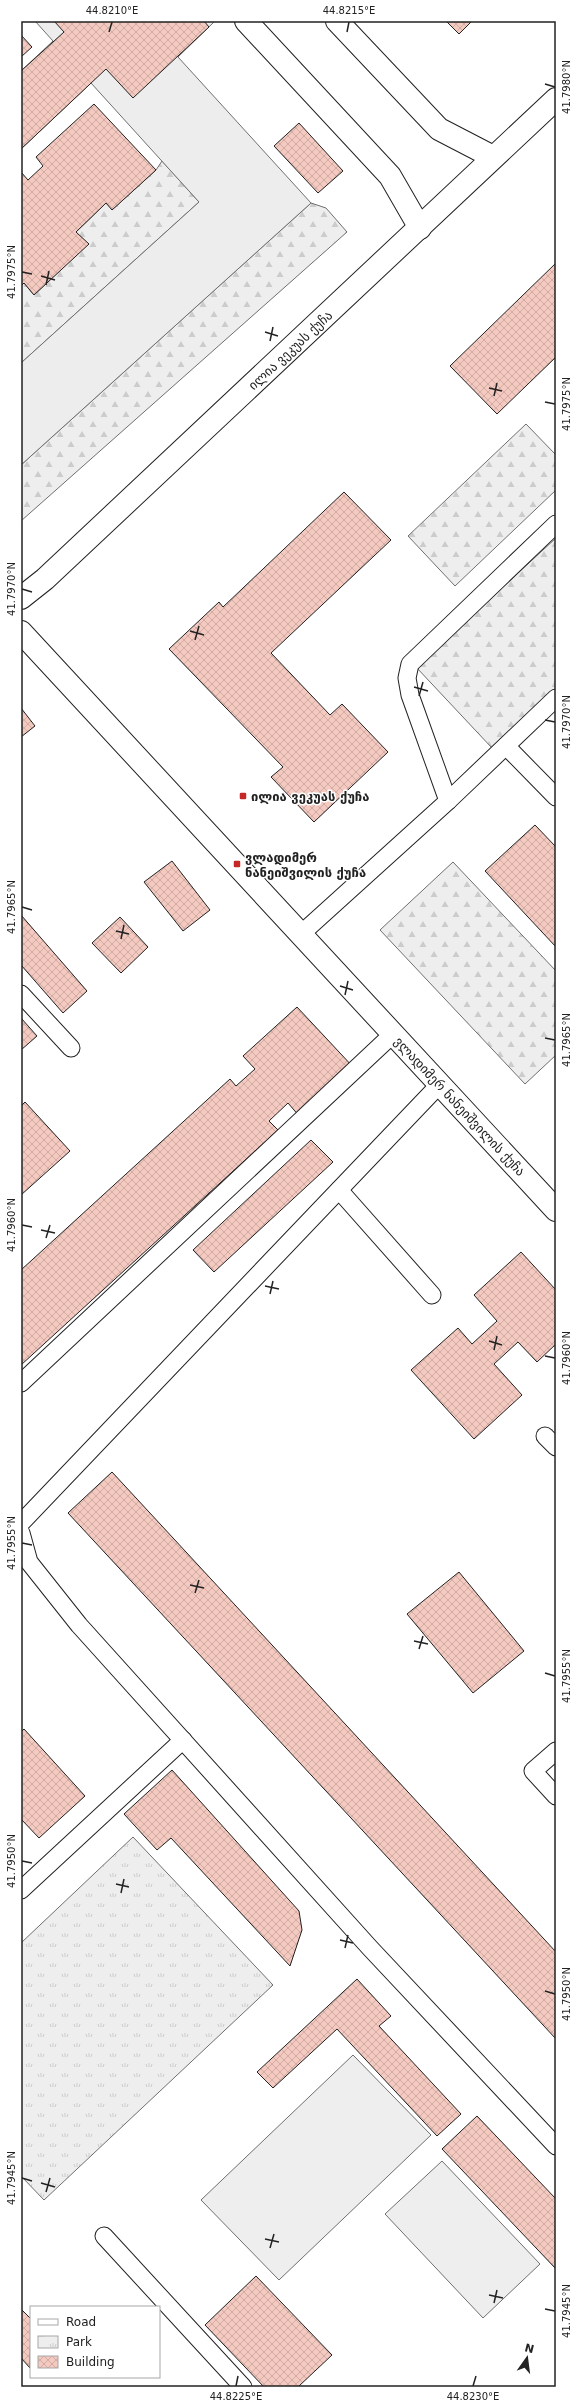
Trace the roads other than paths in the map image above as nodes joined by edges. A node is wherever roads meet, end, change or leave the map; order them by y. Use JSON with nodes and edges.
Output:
{"nodes":[{"id":1,"x":246,"y":21,"type":"edge"},
{"id":2,"x":342,"y":23,"type":"edge"},
{"id":3,"x":556,"y":99,"type":"edge"},
{"id":4,"x":493,"y":157,"type":"junction"},
{"id":5,"x":420,"y":228,"type":"junction"},
{"id":6,"x":556,"y":524,"type":"edge"},
{"id":7,"x":21,"y":598,"type":"edge"},
{"id":8,"x":21,"y":632,"type":"edge"},
{"id":9,"x":556,"y":698,"type":"edge"},
{"id":10,"x":506,"y":746,"type":"junction"},
{"id":11,"x":556,"y":797,"type":"edge"},
{"id":12,"x":448,"y":801,"type":"junction"},
{"id":13,"x":301,"y":934,"type":"junction"},
{"id":14,"x":21,"y":994,"type":"edge"},
{"id":15,"x":393,"y":1034,"type":"junction"},
{"id":16,"x":71,"y":1048,"type":"dead end"},
{"id":17,"x":440,"y":1084,"type":"junction"},
{"id":18,"x":339,"y":1190,"type":"junction"},
{"id":19,"x":556,"y":1210,"type":"edge"},
{"id":20,"x":432,"y":1295,"type":"dead end"},
{"id":21,"x":21,"y":1383,"type":"edge"},
{"id":22,"x":21,"y":1523,"type":"edge"},
{"id":23,"x":21,"y":1534,"type":"edge"},
{"id":24,"x":183,"y":1740,"type":"junction"},
{"id":25,"x":556,"y":1751,"type":"edge"},
{"id":26,"x":556,"y":1796,"type":"edge"},
{"id":27,"x":21,"y":1890,"type":"edge"},
{"id":28,"x":556,"y":2146,"type":"edge"},
{"id":29,"x":104,"y":2236,"type":"dead end"},
{"id":30,"x":243,"y":2387,"type":"edge"}],
"edges":[{"from":1,"to":5,"type":"street"},
{"from":2,"to":4,"type":"street"},
{"from":3,"to":4,"type":"street","name":"ილია ვეკუას ქუჩა"},
{"from":4,"to":5,"type":"street","name":"ილია ვეკუას ქუჩა"},
{"from":5,"to":7,"type":"street","name":"ილია ვეკუას ქუჩა"},
{"from":6,"to":12,"type":"lane"},
{"from":8,"to":13,"type":"street","name":"ვლადიმერ ნანეიშვილის ქუჩა"},
{"from":9,"to":10,"type":"lane"},
{"from":10,"to":11,"type":"lane"},
{"from":10,"to":12,"type":"lane"},
{"from":12,"to":13,"type":"lane"},
{"from":13,"to":15,"type":"street","name":"ვლადიმერ ნანეიშვილის ქუჩა"},
{"from":14,"to":16,"type":"lane"},
{"from":15,"to":17,"type":"street","name":"ვლადიმერ ნანეიშვილის ქუჩა"},
{"from":15,"to":21,"type":"lane"},
{"from":17,"to":18,"type":"lane"},
{"from":17,"to":19,"type":"street","name":"ვლადიმერ ნანეიშვილის ქუჩა"},
{"from":18,"to":20,"type":"lane"},
{"from":18,"to":22,"type":"lane"},
{"from":23,"to":24,"type":"lane"},
{"from":24,"to":27,"type":"lane"},
{"from":24,"to":28,"type":"lane"},
{"from":25,"to":26,"type":"lane"},
{"from":29,"to":30,"type":"lane"}]}
